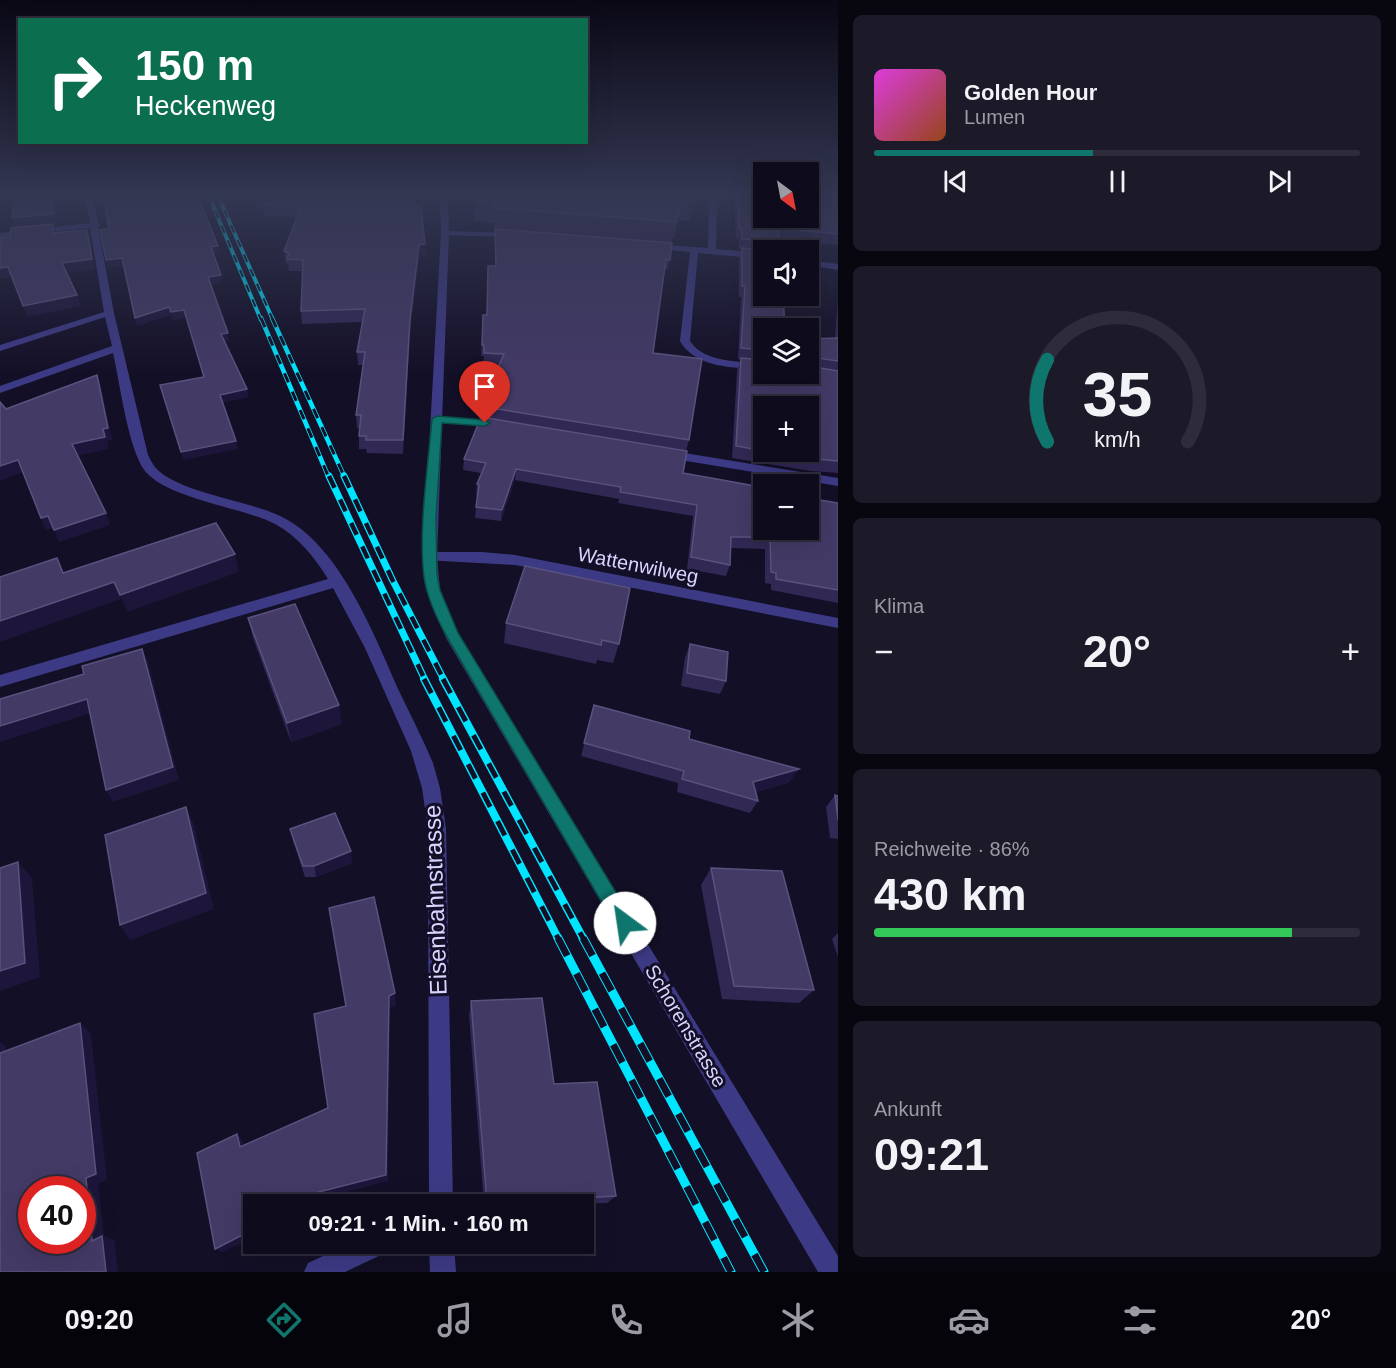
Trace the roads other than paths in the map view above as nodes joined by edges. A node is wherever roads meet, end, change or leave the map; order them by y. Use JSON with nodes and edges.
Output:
{"nodes":[{"id":1,"x":100,"y":255,"type":"edge"},
{"id":2,"x":444,"y":255,"type":"edge"},
{"id":3,"x":693,"y":255,"type":"edge"},
{"id":4,"x":819,"y":264,"type":"edge"},
{"id":5,"x":838,"y":267,"type":"edge"},
{"id":6,"x":109,"y":313,"type":"junction"},
{"id":7,"x":0,"y":348,"type":"edge"},
{"id":8,"x":117,"y":348,"type":"junction"},
{"id":9,"x":753,"y":365,"type":"edge"},
{"id":10,"x":0,"y":390,"type":"edge"},
{"id":11,"x":437,"y":419,"type":"junction"},
{"id":12,"x":508,"y":427,"type":"edge"},
{"id":13,"x":650,"y":451,"type":"edge"},
{"id":14,"x":838,"y":482,"type":"edge"},
{"id":15,"x":430,"y":557,"type":"junction"},
{"id":16,"x":336,"y":582,"type":"junction"},
{"id":17,"x":838,"y":623,"type":"edge"},
{"id":18,"x":0,"y":681,"type":"edge"},
{"id":19,"x":441,"y":1194,"type":"edge"},
{"id":20,"x":355,"y":1254,"type":"edge"},
{"id":21,"x":442,"y":1254,"type":"edge"},
{"id":22,"x":317,"y":1272,"type":"edge"},
{"id":23,"x":443,"y":1272,"type":"edge"},
{"id":24,"x":833,"y":1272,"type":"edge"}],
"edges":[{"from":1,"to":6,"type":"street","name":"Eisenbahnstrasse"},
{"from":2,"to":11,"type":"street","name":"Schorenstrasse"},
{"from":3,"to":9,"type":"street"},
{"from":4,"to":5,"type":"street"},
{"from":6,"to":7,"type":"street"},
{"from":6,"to":8,"type":"street","name":"Eisenbahnstrasse"},
{"from":8,"to":10,"type":"street"},
{"from":8,"to":16,"type":"street","name":"Eisenbahnstrasse"},
{"from":11,"to":12,"type":"street"},
{"from":11,"to":15,"type":"street","name":"Schorenstrasse"},
{"from":13,"to":14,"type":"street"},
{"from":15,"to":17,"type":"street","name":"Wattenwilweg"},
{"from":15,"to":24,"type":"street","name":"Schorenstrasse"},
{"from":16,"to":18,"type":"street"},
{"from":16,"to":19,"type":"street","name":"Eisenbahnstrasse"},
{"from":20,"to":22,"type":"street"},
{"from":21,"to":23,"type":"street"}]}
